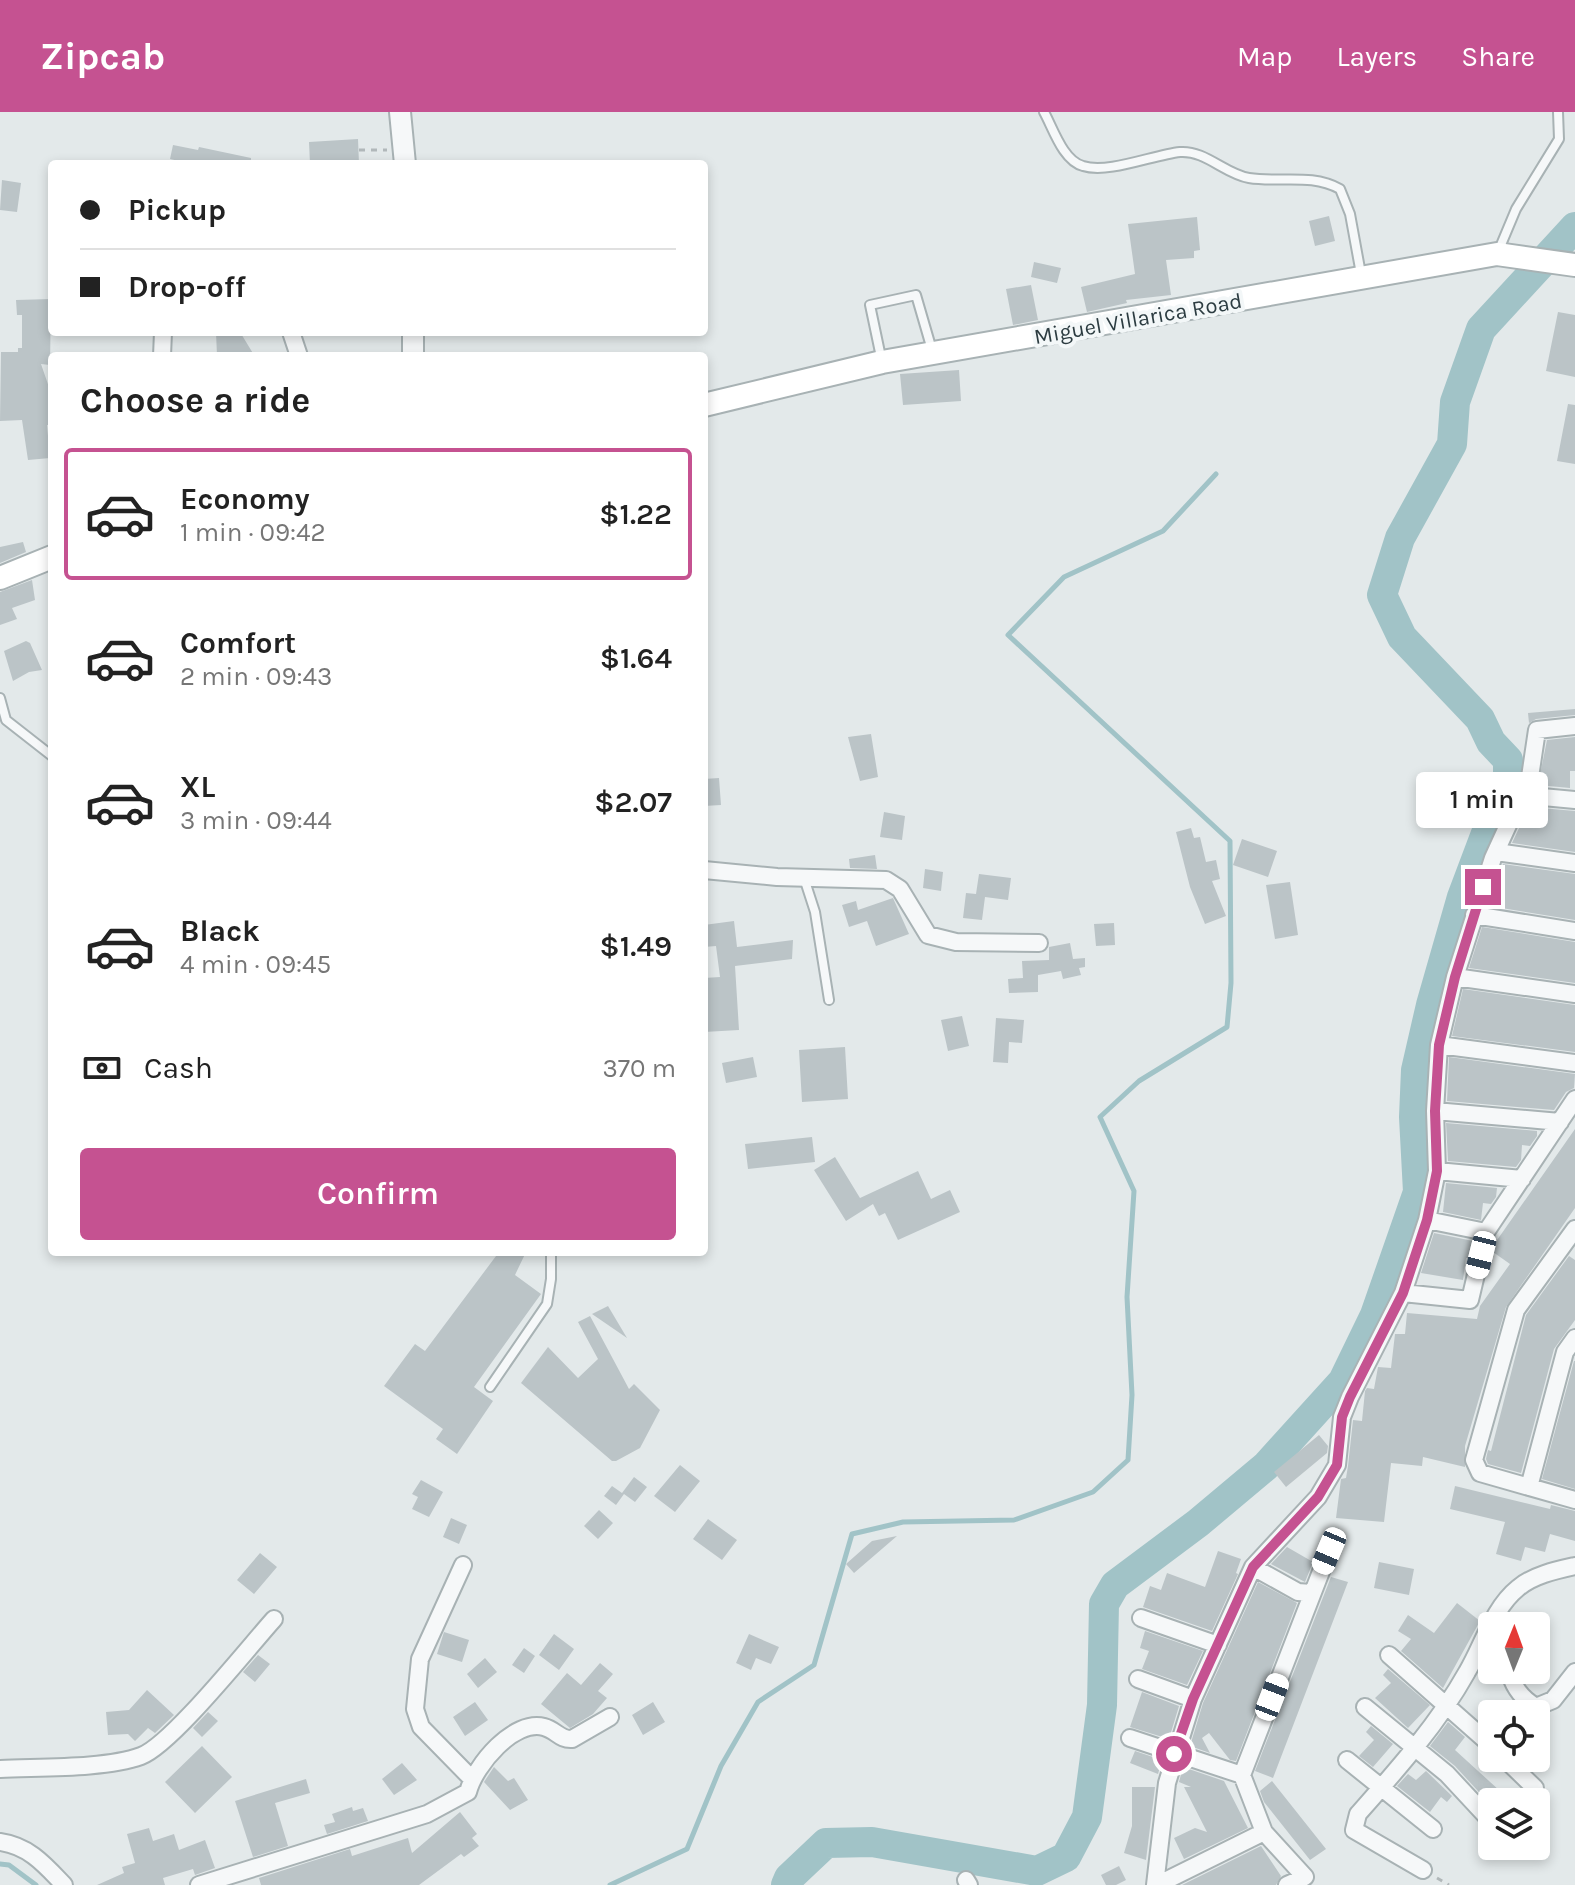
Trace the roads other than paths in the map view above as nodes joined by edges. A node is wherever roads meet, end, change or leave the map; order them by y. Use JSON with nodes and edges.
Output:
{"nodes":[{"id":1,"x":400,"y":112,"type":"edge"},
{"id":2,"x":1044,"y":112,"type":"edge"},
{"id":3,"x":1558,"y":112,"type":"edge"},
{"id":4,"x":404,"y":157,"type":"edge"},
{"id":5,"x":1497,"y":254,"type":"junction"},
{"id":6,"x":1575,"y":265,"type":"edge"},
{"id":7,"x":1362,"y":280,"type":"junction"},
{"id":8,"x":933,"y":354,"type":"junction"},
{"id":9,"x":882,"y":362,"type":"junction"},
{"id":10,"x":708,"y":404,"type":"edge"},
{"id":11,"x":48,"y":559,"type":"edge"},
{"id":12,"x":0,"y":578,"type":"edge"},
{"id":13,"x":0,"y":698,"type":"edge"},
{"id":14,"x":1575,"y":726,"type":"edge"},
{"id":15,"x":48,"y":753,"type":"edge"},
{"id":16,"x":1522,"y":795,"type":"junction"},
{"id":17,"x":1575,"y":800,"type":"edge"},
{"id":18,"x":1496,"y":852,"type":"junction"},
{"id":19,"x":1575,"y":863,"type":"edge"},
{"id":20,"x":708,"y":870,"type":"edge"},
{"id":21,"x":804,"y":878,"type":"junction"},
{"id":22,"x":1474,"y":915,"type":"junction"},
{"id":23,"x":1575,"y":931,"type":"edge"},
{"id":24,"x":1039,"y":943,"type":"dead end"},
{"id":25,"x":1455,"y":977,"type":"junction"},
{"id":26,"x":1575,"y":994,"type":"edge"},
{"id":27,"x":829,"y":1000,"type":"dead end"},
{"id":28,"x":1439,"y":1045,"type":"junction"},
{"id":29,"x":1575,"y":1063,"type":"edge"},
{"id":30,"x":1575,"y":1099,"type":"edge"},
{"id":31,"x":1435,"y":1111,"type":"junction"},
{"id":32,"x":1560,"y":1122,"type":"junction"},
{"id":33,"x":1437,"y":1171,"type":"junction"},
{"id":34,"x":1522,"y":1179,"type":"junction"},
{"id":35,"x":1427,"y":1220,"type":"junction"},
{"id":36,"x":1486,"y":1232,"type":"junction"},
{"id":37,"x":1573,"y":1235,"type":"edge"},
{"id":38,"x":551,"y":1256,"type":"edge"},
{"id":39,"x":1403,"y":1293,"type":"junction"},
{"id":40,"x":1575,"y":1338,"type":"edge"},
{"id":41,"x":490,"y":1387,"type":"dead end"},
{"id":42,"x":1529,"y":1487,"type":"junction"},
{"id":43,"x":1575,"y":1500,"type":"edge"},
{"id":44,"x":1329,"y":1551,"type":"dead end"},
{"id":45,"x":463,"y":1565,"type":"dead end"},
{"id":46,"x":1575,"y":1566,"type":"edge"},
{"id":47,"x":1253,"y":1567,"type":"junction"},
{"id":48,"x":1311,"y":1593,"type":"junction"},
{"id":49,"x":1503,"y":1612,"type":"edge"},
{"id":50,"x":1141,"y":1618,"type":"dead end"},
{"id":51,"x":274,"y":1619,"type":"dead end"},
{"id":52,"x":1218,"y":1645,"type":"junction"},
{"id":53,"x":1478,"y":1653,"type":"edge"},
{"id":54,"x":1389,"y":1655,"type":"dead end"},
{"id":55,"x":1575,"y":1672,"type":"edge"},
{"id":56,"x":1138,"y":1679,"type":"dead end"},
{"id":57,"x":1513,"y":1684,"type":"edge"},
{"id":58,"x":1193,"y":1699,"type":"junction"},
{"id":59,"x":1447,"y":1703,"type":"junction"},
{"id":60,"x":1365,"y":1707,"type":"dead end"},
{"id":61,"x":610,"y":1717,"type":"dead end"},
{"id":62,"x":1478,"y":1733,"type":"edge"},
{"id":63,"x":1130,"y":1738,"type":"dead end"},
{"id":64,"x":1412,"y":1747,"type":"junction"},
{"id":65,"x":1174,"y":1754,"type":"junction"},
{"id":66,"x":1347,"y":1760,"type":"dead end"},
{"id":67,"x":0,"y":1769,"type":"edge"},
{"id":68,"x":1518,"y":1772,"type":"edge"},
{"id":69,"x":1242,"y":1775,"type":"junction"},
{"id":70,"x":471,"y":1778,"type":"junction"},
{"id":71,"x":1381,"y":1787,"type":"junction"},
{"id":72,"x":1535,"y":1788,"type":"dead end"},
{"id":73,"x":1478,"y":1807,"type":"edge"},
{"id":74,"x":1433,"y":1829,"type":"dead end"},
{"id":75,"x":1264,"y":1832,"type":"junction"},
{"id":76,"x":0,"y":1842,"type":"edge"},
{"id":77,"x":1423,"y":1870,"type":"dead end"},
{"id":78,"x":64,"y":1885,"type":"edge"},
{"id":79,"x":199,"y":1885,"type":"edge"},
{"id":80,"x":1156,"y":1885,"type":"edge"},
{"id":81,"x":1287,"y":1885,"type":"edge"}],
"edges":[{"from":1,"to":4,"type":"street"},
{"from":2,"to":7,"type":"lane"},
{"from":3,"to":5,"type":"lane"},
{"from":5,"to":6,"type":"main road","name":"Miguel Villarica Road"},
{"from":5,"to":7,"type":"main road","name":"Miguel Villarica Road"},
{"from":7,"to":8,"type":"main road","name":"Miguel Villarica Road"},
{"from":8,"to":9,"type":"main road","name":"Miguel Villarica Road"},
{"from":8,"to":9,"type":"lane"},
{"from":9,"to":10,"type":"main road","name":"Miguel Villarica Road"},
{"from":11,"to":12,"type":"main road"},
{"from":13,"to":15,"type":"lane"},
{"from":14,"to":16,"type":"street"},
{"from":16,"to":17,"type":"street"},
{"from":16,"to":18,"type":"street"},
{"from":18,"to":19,"type":"street"},
{"from":18,"to":22,"type":"street"},
{"from":20,"to":21,"type":"street"},
{"from":21,"to":24,"type":"street"},
{"from":21,"to":27,"type":"lane"},
{"from":22,"to":23,"type":"street"},
{"from":22,"to":25,"type":"street"},
{"from":25,"to":26,"type":"street"},
{"from":25,"to":28,"type":"street"},
{"from":28,"to":29,"type":"street"},
{"from":28,"to":31,"type":"street"},
{"from":30,"to":32,"type":"street"},
{"from":31,"to":32,"type":"street"},
{"from":31,"to":33,"type":"street"},
{"from":32,"to":34,"type":"street"},
{"from":33,"to":34,"type":"street"},
{"from":33,"to":35,"type":"street"},
{"from":34,"to":36,"type":"street"},
{"from":35,"to":36,"type":"street"},
{"from":35,"to":39,"type":"street"},
{"from":36,"to":39,"type":"street"},
{"from":37,"to":42,"type":"street"},
{"from":38,"to":41,"type":"lane"},
{"from":39,"to":47,"type":"street"},
{"from":40,"to":42,"type":"street"},
{"from":42,"to":43,"type":"street"},
{"from":44,"to":48,"type":"street"},
{"from":45,"to":70,"type":"street"},
{"from":46,"to":49,"type":"street"},
{"from":47,"to":48,"type":"street"},
{"from":47,"to":52,"type":"street"},
{"from":48,"to":69,"type":"street"},
{"from":50,"to":52,"type":"street"},
{"from":51,"to":67,"type":"street"},
{"from":52,"to":58,"type":"street"},
{"from":53,"to":59,"type":"street"},
{"from":54,"to":59,"type":"street"},
{"from":55,"to":57,"type":"street"},
{"from":56,"to":58,"type":"street"},
{"from":58,"to":65,"type":"street"},
{"from":59,"to":62,"type":"street"},
{"from":59,"to":64,"type":"street"},
{"from":60,"to":64,"type":"street"},
{"from":61,"to":70,"type":"street"},
{"from":63,"to":65,"type":"street"},
{"from":64,"to":71,"type":"street"},
{"from":64,"to":73,"type":"street"},
{"from":65,"to":69,"type":"street"},
{"from":65,"to":80,"type":"street"},
{"from":66,"to":71,"type":"street"},
{"from":68,"to":72,"type":"street"},
{"from":69,"to":75,"type":"street"},
{"from":70,"to":79,"type":"street"},
{"from":71,"to":74,"type":"street"},
{"from":71,"to":77,"type":"street"},
{"from":75,"to":80,"type":"street"},
{"from":75,"to":81,"type":"street"},
{"from":76,"to":78,"type":"street"}]}
